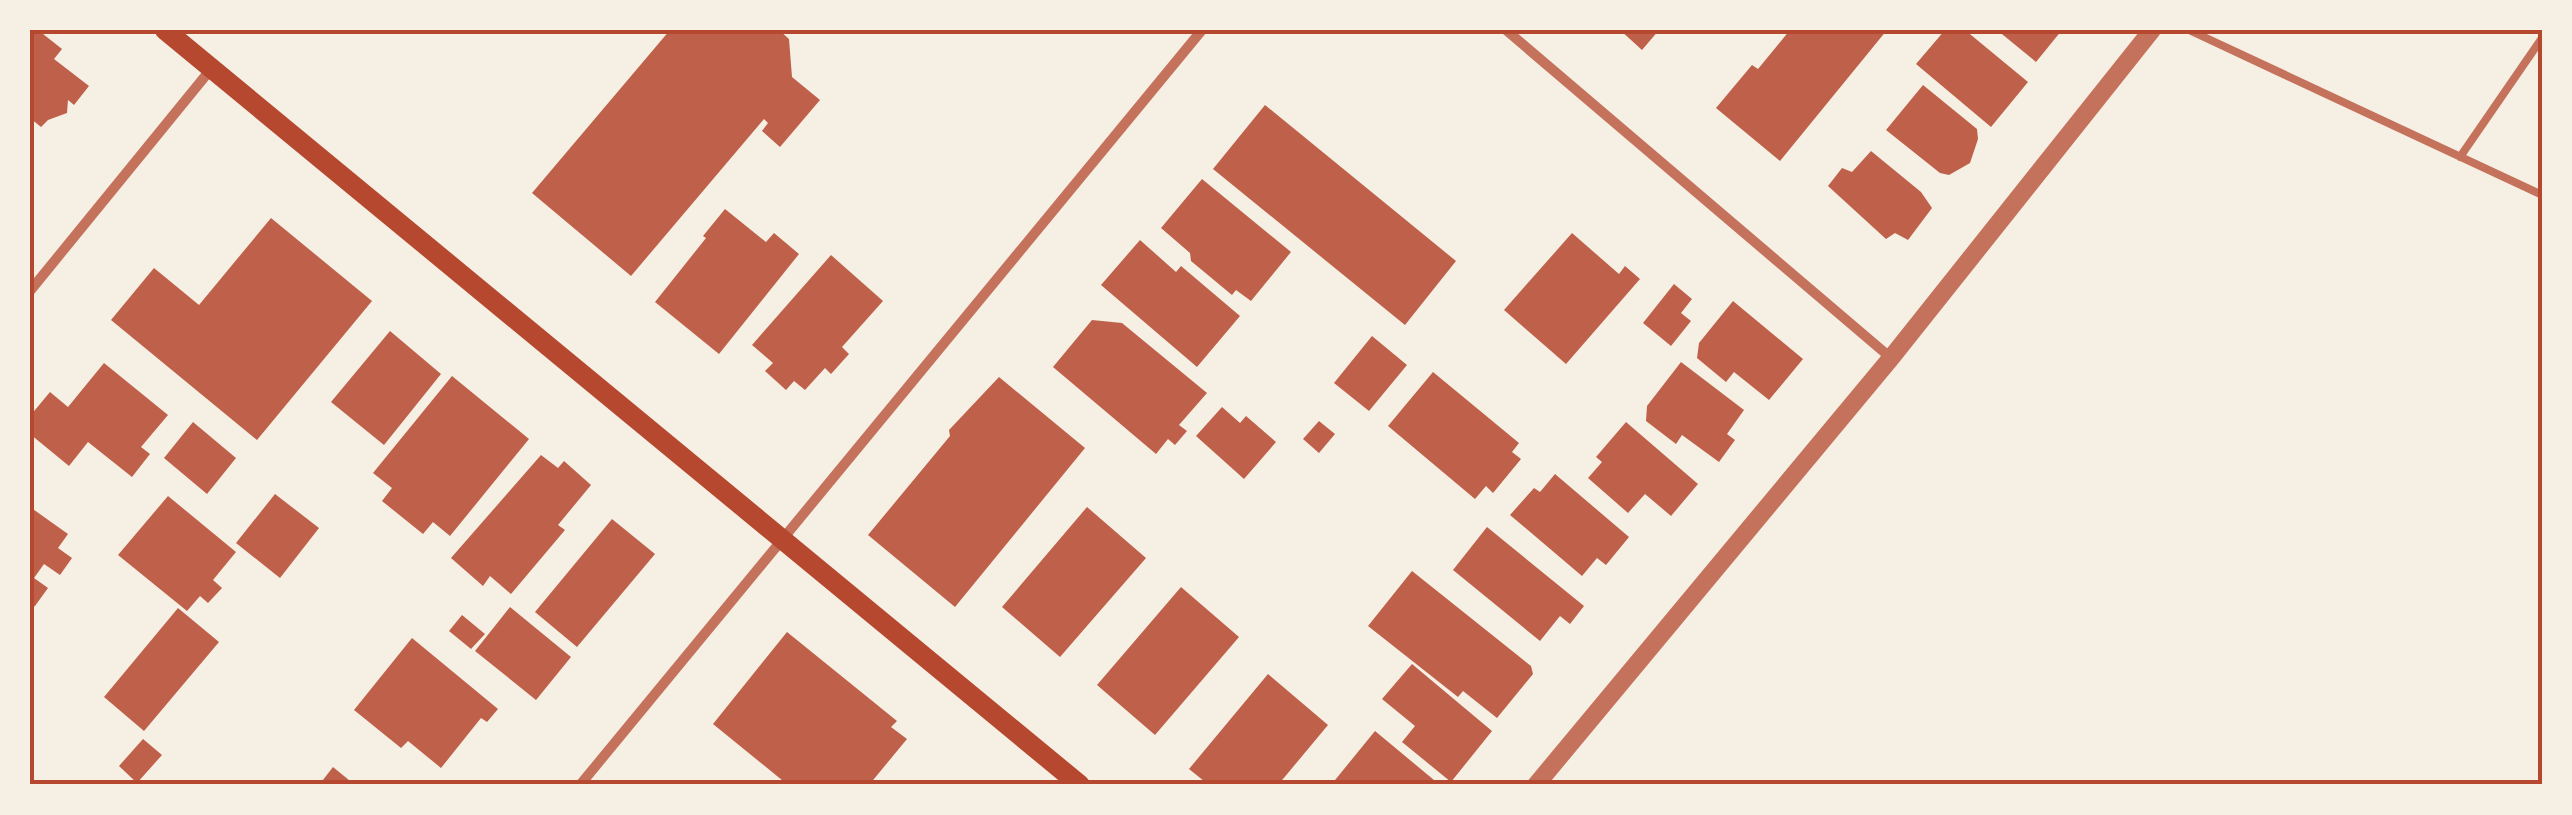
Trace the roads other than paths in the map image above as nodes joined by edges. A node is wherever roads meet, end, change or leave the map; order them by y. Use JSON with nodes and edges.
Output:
{"nodes":[{"id":1,"x":165,"y":30,"type":"edge"},
{"id":2,"x":1202,"y":30,"type":"edge"},
{"id":3,"x":1506,"y":30,"type":"edge"},
{"id":4,"x":2152,"y":30,"type":"edge"},
{"id":5,"x":2190,"y":30,"type":"edge"},
{"id":6,"x":2542,"y":38,"type":"edge"},
{"id":7,"x":211,"y":69,"type":"junction"},
{"id":8,"x":2460,"y":157,"type":"junction"},
{"id":9,"x":2542,"y":195,"type":"edge"},
{"id":10,"x":30,"y":290,"type":"edge"},
{"id":11,"x":1892,"y":358,"type":"junction"},
{"id":12,"x":781,"y":538,"type":"junction"},
{"id":13,"x":580,"y":785,"type":"edge"},
{"id":14,"x":1080,"y":785,"type":"edge"},
{"id":15,"x":1536,"y":785,"type":"edge"}],
"edges":[{"from":1,"to":7,"type":"main road"},
{"from":2,"to":12,"type":"street"},
{"from":3,"to":11,"type":"street"},
{"from":4,"to":11,"type":"street"},
{"from":5,"to":8,"type":"lane"},
{"from":6,"to":8,"type":"lane"},
{"from":7,"to":10,"type":"street"},
{"from":7,"to":12,"type":"main road"},
{"from":8,"to":9,"type":"lane"},
{"from":11,"to":15,"type":"street"},
{"from":12,"to":13,"type":"street"},
{"from":12,"to":14,"type":"main road"}]}
